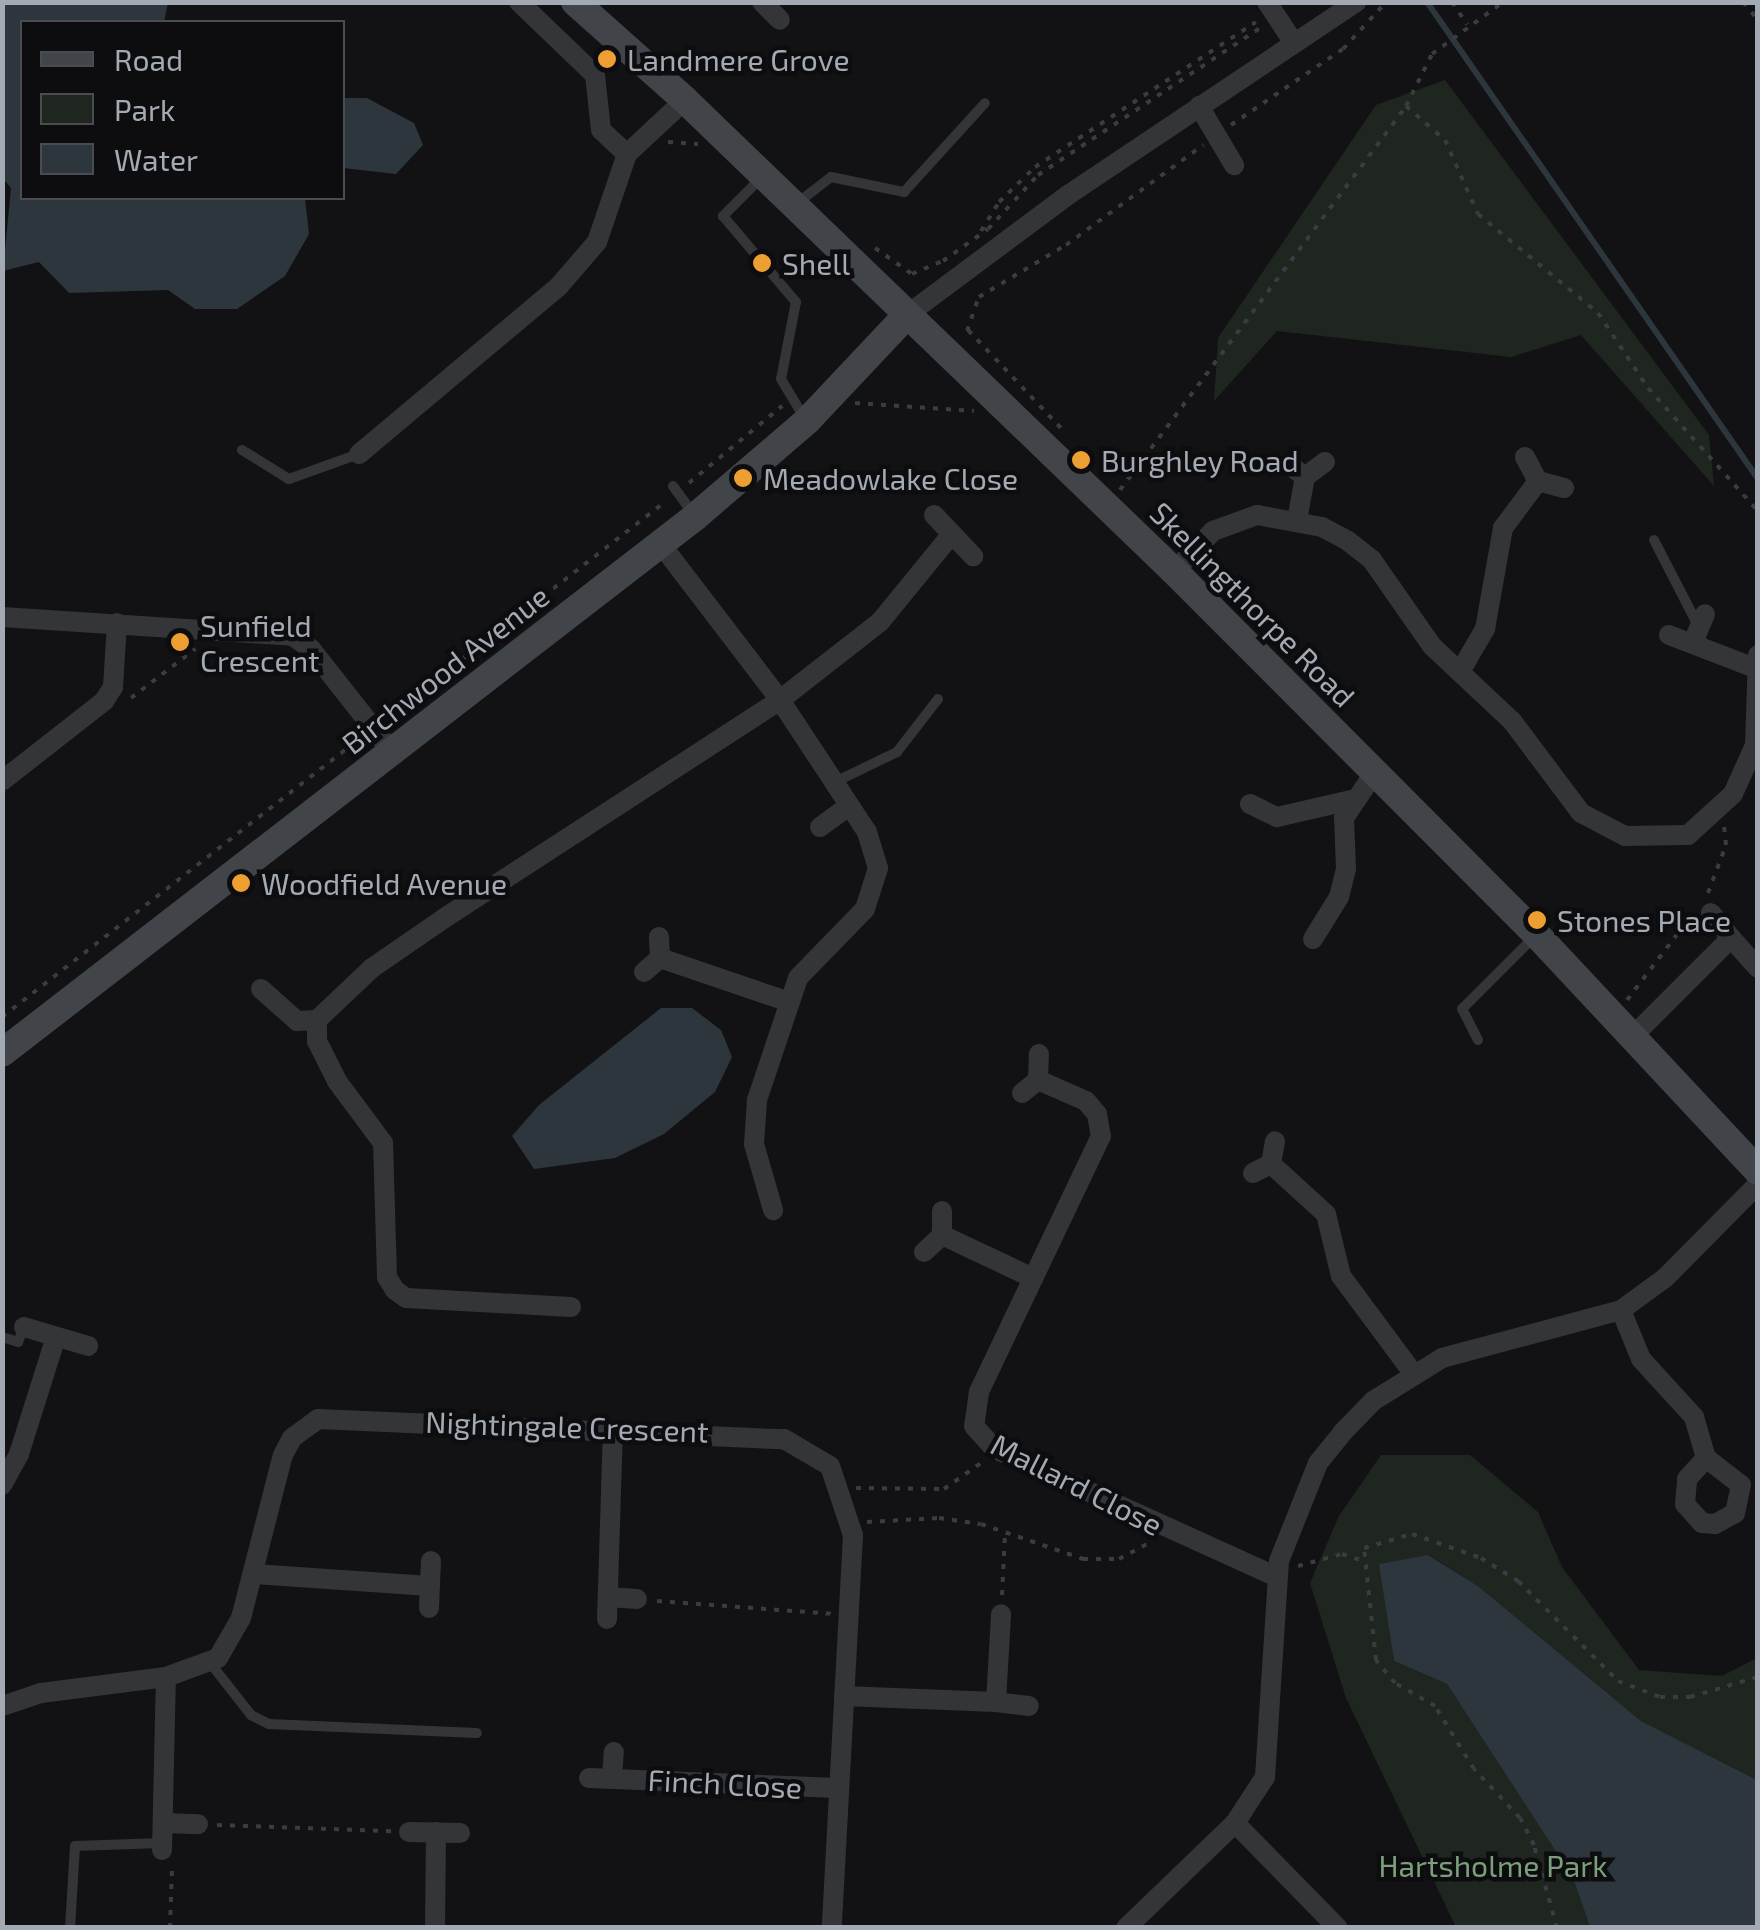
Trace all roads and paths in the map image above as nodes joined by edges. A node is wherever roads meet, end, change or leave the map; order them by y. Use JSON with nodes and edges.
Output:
{"nodes":[{"id":1,"x":519,"y":2,"type":"edge"},
{"id":2,"x":575,"y":2,"type":"edge"},
{"id":3,"x":762,"y":2,"type":"edge"},
{"id":4,"x":1356,"y":2,"type":"edge"},
{"id":5,"x":1386,"y":2,"type":"edge"},
{"id":6,"x":1452,"y":2,"type":"edge"},
{"id":7,"x":1503,"y":2,"type":"edge"},
{"id":8,"x":1743,"y":2,"type":"edge"},
{"id":9,"x":1272,"y":10,"type":"edge"},
{"id":10,"x":780,"y":20,"type":"dead end"},
{"id":11,"x":1758,"y":20,"type":"edge"},
{"id":12,"x":1467,"y":24,"type":"junction"},
{"id":13,"x":1294,"y":44,"type":"junction"},
{"id":14,"x":685,"y":100,"type":"junction"},
{"id":15,"x":985,"y":103,"type":"dead end"},
{"id":16,"x":1199,"y":106,"type":"junction"},
{"id":17,"x":1406,"y":106,"type":"junction"},
{"id":18,"x":1216,"y":135,"type":"junction"},
{"id":19,"x":627,"y":154,"type":"junction"},
{"id":20,"x":1234,"y":165,"type":"dead end"},
{"id":21,"x":762,"y":178,"type":"junction"},
{"id":22,"x":792,"y":209,"type":"junction"},
{"id":23,"x":871,"y":244,"type":"dead end"},
{"id":24,"x":907,"y":315,"type":"junction"},
{"id":25,"x":968,"y":330,"type":"dead end"},
{"id":26,"x":840,"y":405,"type":"dead end"},
{"id":27,"x":779,"y":409,"type":"dead end"},
{"id":28,"x":980,"y":411,"type":"dead end"},
{"id":29,"x":808,"y":421,"type":"junction"},
{"id":30,"x":242,"y":450,"type":"dead end"},
{"id":31,"x":359,"y":454,"type":"joint"},
{"id":32,"x":1526,"y":457,"type":"dead end"},
{"id":33,"x":1325,"y":462,"type":"dead end"},
{"id":34,"x":1287,"y":463,"type":"dead end"},
{"id":35,"x":1305,"y":478,"type":"junction"},
{"id":36,"x":1538,"y":481,"type":"junction"},
{"id":37,"x":688,"y":484,"type":"dead end"},
{"id":38,"x":673,"y":486,"type":"dead end"},
{"id":39,"x":1564,"y":488,"type":"dead end"},
{"id":40,"x":669,"y":499,"type":"dead end"},
{"id":41,"x":1108,"y":506,"type":"junction"},
{"id":42,"x":1758,"y":511,"type":"edge"},
{"id":43,"x":934,"y":515,"type":"dead end"},
{"id":44,"x":695,"y":517,"type":"junction"},
{"id":45,"x":1297,"y":520,"type":"junction"},
{"id":46,"x":951,"y":535,"type":"junction"},
{"id":47,"x":1654,"y":540,"type":"dead end"},
{"id":48,"x":660,"y":543,"type":"junction"},
{"id":49,"x":973,"y":556,"type":"dead end"},
{"id":50,"x":1174,"y":570,"type":"junction"},
{"id":51,"x":2,"y":617,"type":"edge"},
{"id":52,"x":117,"y":623,"type":"junction"},
{"id":53,"x":1699,"y":627,"type":"junction"},
{"id":54,"x":224,"y":628,"type":"junction"},
{"id":55,"x":1669,"y":635,"type":"dead end"},
{"id":56,"x":1756,"y":662,"type":"edge"},
{"id":57,"x":1460,"y":670,"type":"junction"},
{"id":58,"x":938,"y":699,"type":"dead end"},
{"id":59,"x":780,"y":700,"type":"junction"},
{"id":60,"x":104,"y":701,"type":"junction"},
{"id":61,"x":384,"y":720,"type":"dead end"},
{"id":62,"x":363,"y":736,"type":"dead end"},
{"id":63,"x":1756,"y":745,"type":"edge"},
{"id":64,"x":392,"y":752,"type":"junction"},
{"id":65,"x":1374,"y":772,"type":"junction"},
{"id":66,"x":2,"y":782,"type":"edge"},
{"id":67,"x":834,"y":782,"type":"junction"},
{"id":68,"x":1351,"y":800,"type":"junction"},
{"id":69,"x":1250,"y":804,"type":"dead end"},
{"id":70,"x":849,"y":806,"type":"junction"},
{"id":71,"x":1718,"y":813,"type":"junction"},
{"id":72,"x":820,"y":828,"type":"dead end"},
{"id":73,"x":1711,"y":913,"type":"dead end"},
{"id":74,"x":1537,"y":935,"type":"junction"},
{"id":75,"x":1730,"y":938,"type":"junction"},
{"id":76,"x":1312,"y":939,"type":"dead end"},
{"id":77,"x":654,"y":956,"type":"dead end"},
{"id":78,"x":1758,"y":968,"type":"edge"},
{"id":79,"x":261,"y":989,"type":"dead end"},
{"id":80,"x":789,"y":1002,"type":"junction"},
{"id":81,"x":1623,"y":1006,"type":"dead end"},
{"id":82,"x":2,"y":1017,"type":"edge"},
{"id":83,"x":317,"y":1020,"type":"junction"},
{"id":84,"x":1634,"y":1036,"type":"junction"},
{"id":85,"x":1478,"y":1040,"type":"dead end"},
{"id":86,"x":2,"y":1053,"type":"edge"},
{"id":87,"x":1039,"y":1054,"type":"dead end"},
{"id":88,"x":1275,"y":1142,"type":"dead end"},
{"id":89,"x":1758,"y":1171,"type":"edge"},
{"id":90,"x":1758,"y":1184,"type":"edge"},
{"id":91,"x":773,"y":1210,"type":"dead end"},
{"id":92,"x":942,"y":1211,"type":"dead end"},
{"id":93,"x":942,"y":1235,"type":"junction"},
{"id":94,"x":924,"y":1252,"type":"dead end"},
{"id":95,"x":1032,"y":1278,"type":"junction"},
{"id":96,"x":572,"y":1308,"type":"dead end"},
{"id":97,"x":1621,"y":1310,"type":"junction"},
{"id":98,"x":24,"y":1327,"type":"joint"},
{"id":99,"x":2,"y":1337,"type":"edge"},
{"id":100,"x":56,"y":1337,"type":"junction"},
{"id":101,"x":88,"y":1346,"type":"dead end"},
{"id":102,"x":1413,"y":1373,"type":"junction"},
{"id":103,"x":613,"y":1430,"type":"junction"},
{"id":104,"x":995,"y":1449,"type":"junction"},
{"id":105,"x":1706,"y":1458,"type":"dead end"},
{"id":106,"x":2,"y":1485,"type":"edge"},
{"id":107,"x":844,"y":1493,"type":"junction"},
{"id":108,"x":851,"y":1524,"type":"junction"},
{"id":109,"x":1167,"y":1530,"type":"junction"},
{"id":110,"x":1005,"y":1534,"type":"junction"},
{"id":111,"x":1360,"y":1560,"type":"junction"},
{"id":112,"x":431,"y":1562,"type":"dead end"},
{"id":113,"x":1278,"y":1569,"type":"junction"},
{"id":114,"x":254,"y":1574,"type":"junction"},
{"id":115,"x":430,"y":1586,"type":"junction"},
{"id":116,"x":637,"y":1599,"type":"joint"},
{"id":117,"x":430,"y":1608,"type":"dead end"},
{"id":118,"x":1000,"y":1614,"type":"joint"},
{"id":119,"x":846,"y":1615,"type":"junction"},
{"id":120,"x":211,"y":1664,"type":"junction"},
{"id":121,"x":166,"y":1677,"type":"junction"},
{"id":122,"x":1758,"y":1677,"type":"edge"},
{"id":123,"x":844,"y":1696,"type":"junction"},
{"id":124,"x":996,"y":1702,"type":"junction"},
{"id":125,"x":2,"y":1706,"type":"edge"},
{"id":126,"x":1029,"y":1706,"type":"dead end"},
{"id":127,"x":477,"y":1733,"type":"dead end"},
{"id":128,"x":614,"y":1752,"type":"dead end"},
{"id":129,"x":589,"y":1778,"type":"dead end"},
{"id":130,"x":612,"y":1778,"type":"junction"},
{"id":131,"x":838,"y":1788,"type":"junction"},
{"id":132,"x":1235,"y":1823,"type":"junction"},
{"id":133,"x":198,"y":1824,"type":"joint"},
{"id":134,"x":408,"y":1832,"type":"joint"},
{"id":135,"x":436,"y":1832,"type":"junction"},
{"id":136,"x":460,"y":1833,"type":"dead end"},
{"id":137,"x":163,"y":1839,"type":"junction"},
{"id":138,"x":70,"y":1928,"type":"edge"},
{"id":139,"x":170,"y":1928,"type":"edge"},
{"id":140,"x":436,"y":1928,"type":"edge"},
{"id":141,"x":832,"y":1928,"type":"edge"},
{"id":142,"x":1126,"y":1928,"type":"edge"},
{"id":143,"x":1338,"y":1928,"type":"edge"},
{"id":144,"x":1556,"y":1928,"type":"edge"}],
"edges":[{"from":1,"to":19,"type":"street"},
{"from":2,"to":14,"type":"main road","name":"Skellingthorpe Road"},
{"from":3,"to":10,"type":"street"},
{"from":4,"to":13,"type":"street"},
{"from":5,"to":18,"type":"path"},
{"from":6,"to":12,"type":"path"},
{"from":7,"to":12,"type":"path"},
{"from":8,"to":11,"type":"path"},
{"from":9,"to":13,"type":"street"},
{"from":9,"to":23,"type":"path"},
{"from":12,"to":17,"type":"path"},
{"from":13,"to":16,"type":"street"},
{"from":14,"to":19,"type":"street"},
{"from":14,"to":21,"type":"main road","name":"Skellingthorpe Road"},
{"from":15,"to":22,"type":"lane"},
{"from":16,"to":18,"type":"street"},
{"from":16,"to":24,"type":"street"},
{"from":17,"to":41,"type":"path"},
{"from":17,"to":42,"type":"path"},
{"from":18,"to":20,"type":"street"},
{"from":18,"to":25,"type":"path"},
{"from":19,"to":31,"type":"street"},
{"from":21,"to":22,"type":"main road","name":"Skellingthorpe Road"},
{"from":21,"to":29,"type":"lane"},
{"from":22,"to":24,"type":"main road","name":"Skellingthorpe Road"},
{"from":24,"to":29,"type":"main road","name":"Birchwood Avenue"},
{"from":24,"to":41,"type":"main road","name":"Skellingthorpe Road"},
{"from":26,"to":28,"type":"path"},
{"from":27,"to":37,"type":"path"},
{"from":29,"to":44,"type":"main road","name":"Birchwood Avenue"},
{"from":30,"to":31,"type":"lane"},
{"from":32,"to":36,"type":"street"},
{"from":33,"to":35,"type":"street"},
{"from":34,"to":35,"type":"street"},
{"from":35,"to":45,"type":"street"},
{"from":36,"to":39,"type":"street"},
{"from":36,"to":57,"type":"street"},
{"from":38,"to":44,"type":"lane"},
{"from":40,"to":61,"type":"path"},
{"from":41,"to":50,"type":"main road","name":"Skellingthorpe Road"},
{"from":43,"to":46,"type":"street"},
{"from":44,"to":48,"type":"main road","name":"Birchwood Avenue"},
{"from":45,"to":50,"type":"street"},
{"from":45,"to":57,"type":"street"},
{"from":46,"to":49,"type":"street"},
{"from":46,"to":59,"type":"street"},
{"from":47,"to":53,"type":"lane"},
{"from":48,"to":59,"type":"street"},
{"from":48,"to":64,"type":"main road","name":"Birchwood Avenue"},
{"from":50,"to":65,"type":"main road","name":"Skellingthorpe Road"},
{"from":51,"to":52,"type":"street"},
{"from":52,"to":54,"type":"street"},
{"from":52,"to":60,"type":"street"},
{"from":53,"to":55,"type":"street"},
{"from":53,"to":56,"type":"street"},
{"from":54,"to":60,"type":"path"},
{"from":54,"to":64,"type":"street"},
{"from":56,"to":63,"type":"street"},
{"from":57,"to":71,"type":"street"},
{"from":58,"to":67,"type":"lane"},
{"from":59,"to":67,"type":"street"},
{"from":59,"to":83,"type":"street"},
{"from":60,"to":66,"type":"street"},
{"from":62,"to":82,"type":"path"},
{"from":63,"to":71,"type":"street"},
{"from":64,"to":86,"type":"main road","name":"Birchwood Avenue"},
{"from":65,"to":68,"type":"street"},
{"from":65,"to":74,"type":"main road","name":"Skellingthorpe Road"},
{"from":67,"to":70,"type":"street"},
{"from":68,"to":69,"type":"street"},
{"from":68,"to":76,"type":"street"},
{"from":70,"to":72,"type":"street"},
{"from":70,"to":80,"type":"street"},
{"from":71,"to":81,"type":"path"},
{"from":73,"to":75,"type":"street"},
{"from":74,"to":84,"type":"main road","name":"Skellingthorpe Road"},
{"from":74,"to":85,"type":"lane"},
{"from":75,"to":78,"type":"street"},
{"from":75,"to":84,"type":"street"},
{"from":77,"to":80,"type":"street"},
{"from":79,"to":83,"type":"street"},
{"from":80,"to":91,"type":"street"},
{"from":83,"to":96,"type":"street"},
{"from":84,"to":89,"type":"main road","name":"Skellingthorpe Road"},
{"from":87,"to":95,"type":"street","name":"Mallard Close"},
{"from":88,"to":102,"type":"street"},
{"from":90,"to":97,"type":"street"},
{"from":92,"to":93,"type":"street"},
{"from":93,"to":94,"type":"street"},
{"from":93,"to":95,"type":"street"},
{"from":95,"to":104,"type":"street","name":"Mallard Close"},
{"from":97,"to":102,"type":"street"},
{"from":97,"to":105,"type":"street"},
{"from":98,"to":99,"type":"lane"},
{"from":98,"to":100,"type":"street"},
{"from":100,"to":101,"type":"street"},
{"from":100,"to":106,"type":"street"},
{"from":102,"to":113,"type":"street"},
{"from":103,"to":107,"type":"street","name":"Nightingale Crescent"},
{"from":103,"to":114,"type":"street","name":"Nightingale Crescent"},
{"from":103,"to":116,"type":"street"},
{"from":104,"to":107,"type":"path"},
{"from":104,"to":109,"type":"street","name":"Mallard Close"},
{"from":107,"to":108,"type":"street","name":"Nightingale Crescent"},
{"from":108,"to":110,"type":"path"},
{"from":108,"to":119,"type":"street","name":"Nightingale Crescent"},
{"from":109,"to":110,"type":"path"},
{"from":109,"to":113,"type":"street","name":"Mallard Close"},
{"from":110,"to":118,"type":"path"},
{"from":111,"to":113,"type":"path"},
{"from":111,"to":122,"type":"path"},
{"from":111,"to":144,"type":"path"},
{"from":112,"to":115,"type":"street"},
{"from":113,"to":132,"type":"street"},
{"from":114,"to":115,"type":"street"},
{"from":114,"to":120,"type":"street","name":"Nightingale Crescent"},
{"from":115,"to":117,"type":"street"},
{"from":116,"to":119,"type":"path"},
{"from":118,"to":124,"type":"street"},
{"from":119,"to":123,"type":"street","name":"Nightingale Crescent"},
{"from":120,"to":121,"type":"street"},
{"from":120,"to":127,"type":"lane"},
{"from":121,"to":125,"type":"street"},
{"from":121,"to":137,"type":"street"},
{"from":123,"to":124,"type":"street"},
{"from":123,"to":131,"type":"street","name":"Nightingale Crescent"},
{"from":124,"to":126,"type":"street"},
{"from":128,"to":130,"type":"street","name":"Finch Close"},
{"from":129,"to":130,"type":"street","name":"Finch Close"},
{"from":130,"to":131,"type":"street","name":"Finch Close"},
{"from":131,"to":141,"type":"street","name":"Nightingale Crescent"},
{"from":132,"to":142,"type":"street"},
{"from":132,"to":143,"type":"street"},
{"from":133,"to":134,"type":"path"},
{"from":133,"to":137,"type":"street"},
{"from":134,"to":135,"type":"street"},
{"from":135,"to":136,"type":"street"},
{"from":135,"to":140,"type":"street"},
{"from":137,"to":138,"type":"lane"},
{"from":137,"to":139,"type":"path"}]}
